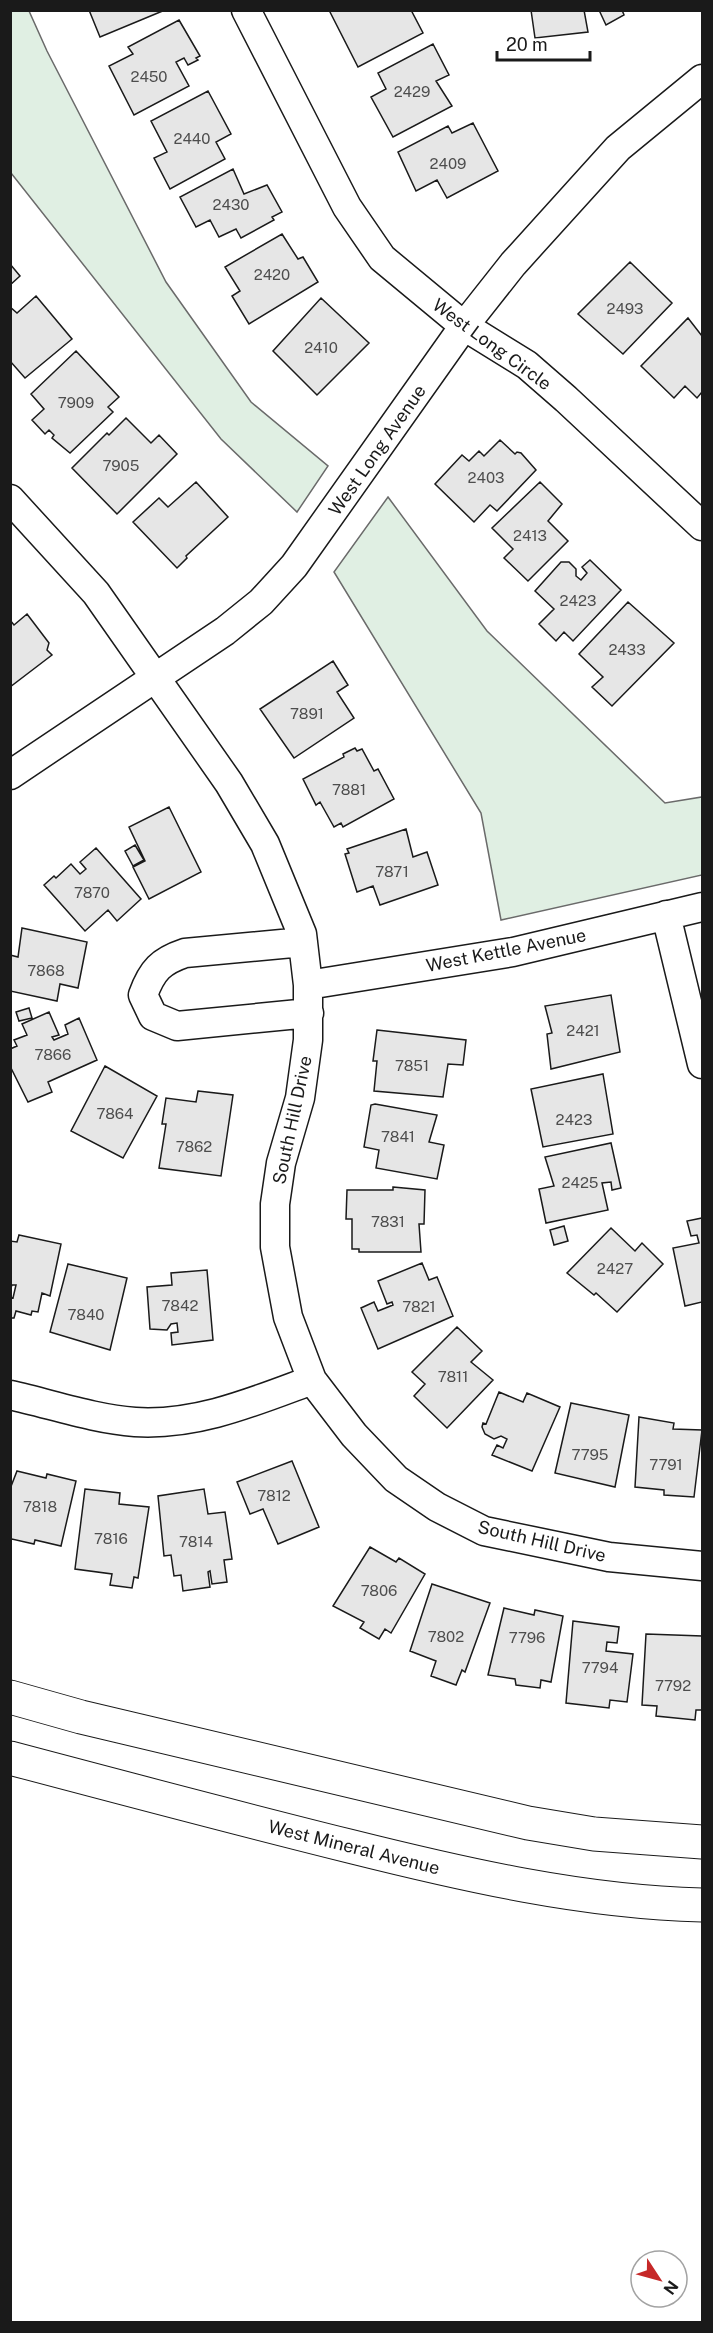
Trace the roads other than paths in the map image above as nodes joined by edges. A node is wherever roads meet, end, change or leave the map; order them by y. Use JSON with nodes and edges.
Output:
{"nodes":[{"id":1,"x":246,"y":10,"type":"edge"},
{"id":2,"x":702,"y":79,"type":"edge"},
{"id":3,"x":464,"y":326,"type":"junction"},
{"id":4,"x":10,"y":499,"type":"edge"},
{"id":5,"x":702,"y":526,"type":"edge"},
{"id":6,"x":156,"y":675,"type":"junction"},
{"id":7,"x":10,"y":775,"type":"edge"},
{"id":8,"x":702,"y":908,"type":"edge"},
{"id":9,"x":666,"y":915,"type":"junction"},
{"id":10,"x":303,"y":942,"type":"junction"},
{"id":11,"x":308,"y":999,"type":"junction"},
{"id":12,"x":702,"y":1064,"type":"edge"},
{"id":13,"x":312,"y":1380,"type":"junction"},
{"id":14,"x":10,"y":1395,"type":"edge"},
{"id":15,"x":702,"y":1566,"type":"edge"},
{"id":16,"x":10,"y":1697,"type":"edge"},
{"id":17,"x":10,"y":1758,"type":"edge"},
{"id":18,"x":702,"y":1842,"type":"edge"},
{"id":19,"x":702,"y":1905,"type":"edge"}],
"edges":[{"from":1,"to":3,"type":"street","name":"West Long Circle"},
{"from":2,"to":3,"type":"street","name":"West Long Avenue"},
{"from":3,"to":5,"type":"street","name":"West Long Circle"},
{"from":3,"to":6,"type":"street","name":"West Long Avenue"},
{"from":4,"to":6,"type":"street","name":"South Hill Drive"},
{"from":6,"to":7,"type":"street","name":"West Long Avenue"},
{"from":6,"to":10,"type":"street","name":"South Hill Drive"},
{"from":8,"to":9,"type":"street","name":"West Kettle Avenue"},
{"from":9,"to":11,"type":"street","name":"West Kettle Avenue"},
{"from":9,"to":12,"type":"street"},
{"from":10,"to":11,"type":"street","name":"South Hill Drive"},
{"from":10,"to":11,"type":"street"},
{"from":11,"to":13,"type":"street","name":"South Hill Drive"},
{"from":13,"to":14,"type":"street"},
{"from":13,"to":15,"type":"street","name":"South Hill Drive"},
{"from":16,"to":18,"type":"main road"},
{"from":17,"to":19,"type":"main road","name":"West Mineral Avenue"}]}
